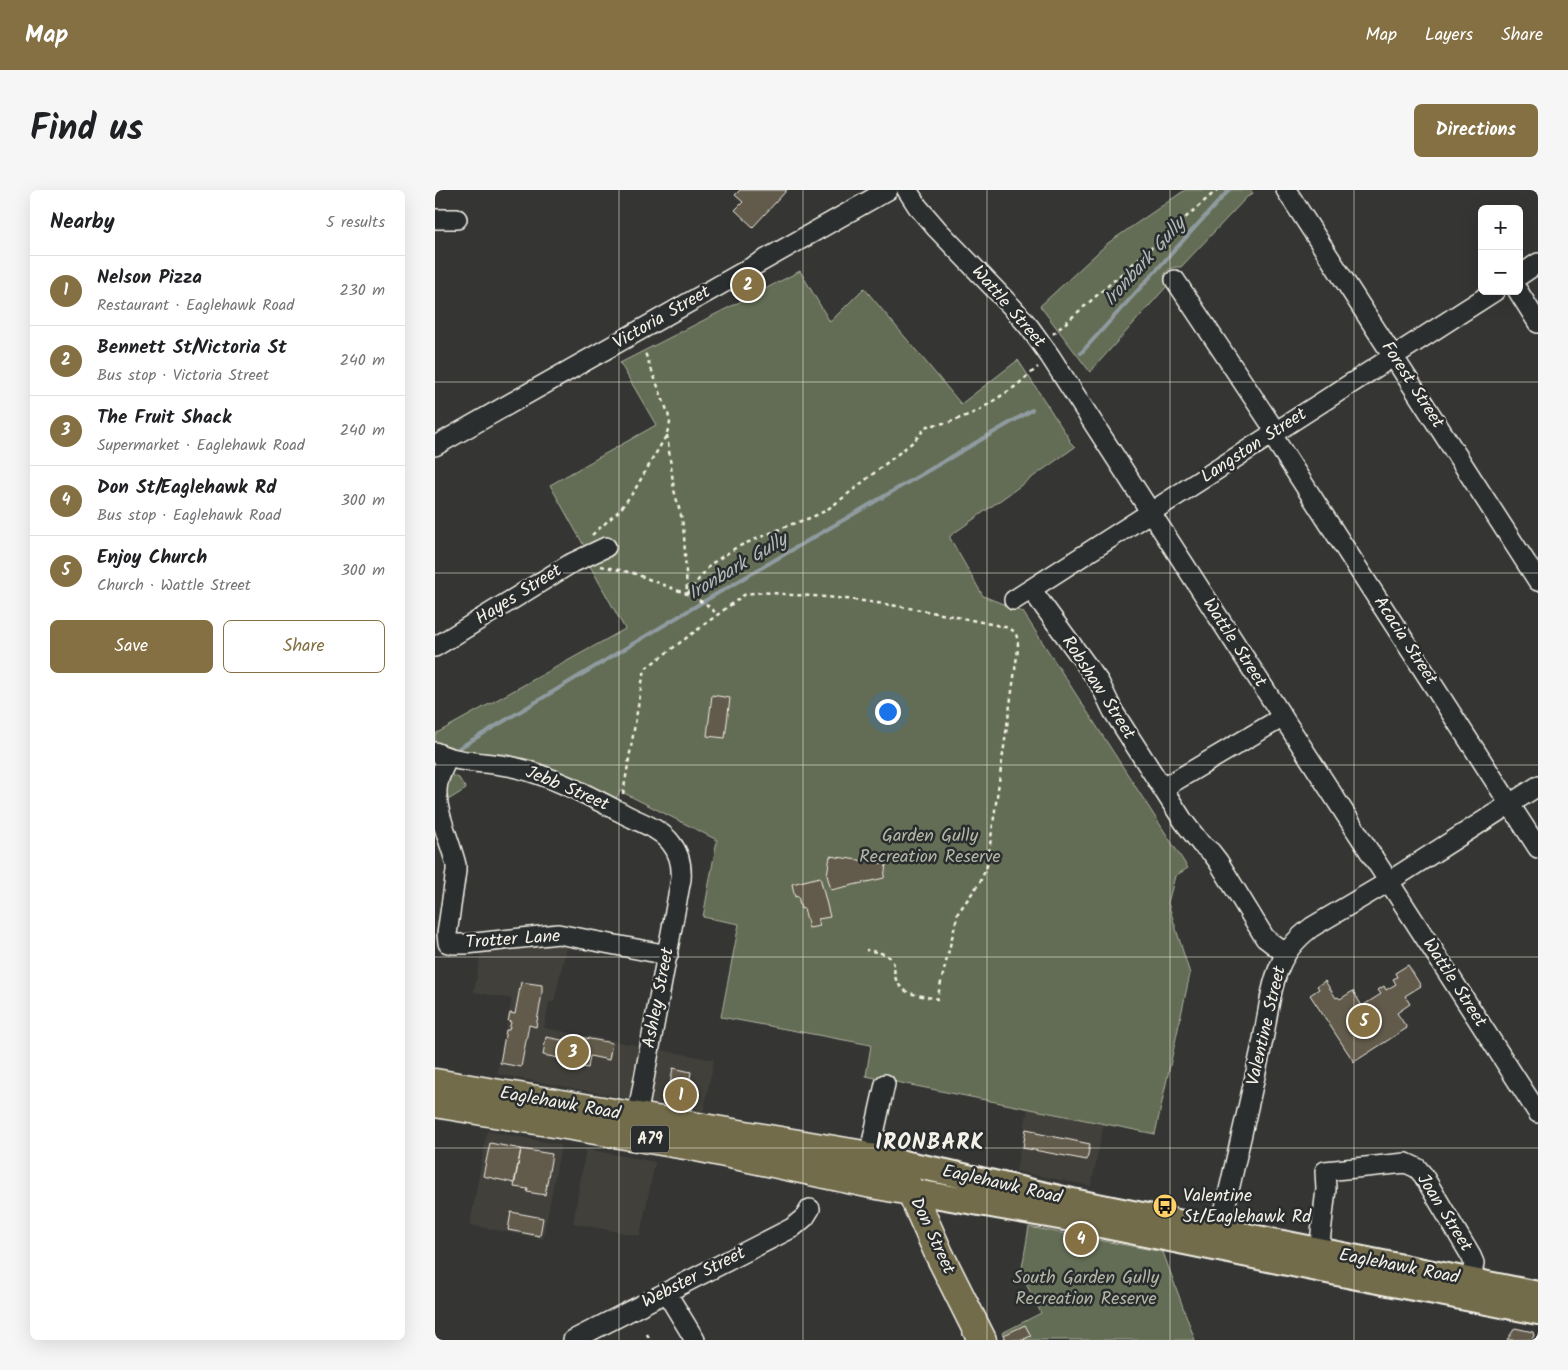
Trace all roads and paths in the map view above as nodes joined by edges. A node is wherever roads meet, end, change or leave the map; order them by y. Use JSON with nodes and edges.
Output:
{"nodes":[{"id":1,"x":888,"y":190,"type":"edge"},
{"id":2,"x":907,"y":190,"type":"edge"},
{"id":3,"x":1217,"y":190,"type":"edge"},
{"id":4,"x":1286,"y":190,"type":"edge"},
{"id":5,"x":864,"y":196,"type":"edge"},
{"id":6,"x":457,"y":219,"type":"dead end"},
{"id":7,"x":435,"y":220,"type":"edge"},
{"id":8,"x":1538,"y":264,"type":"edge"},
{"id":9,"x":1523,"y":273,"type":"edge"},
{"id":10,"x":1175,"y":280,"type":"dead end"},
{"id":11,"x":1489,"y":295,"type":"edge"},
{"id":12,"x":1520,"y":295,"type":"edge"},
{"id":13,"x":1538,"y":323,"type":"edge"},
{"id":14,"x":644,"y":350,"type":"dead end"},
{"id":15,"x":1049,"y":356,"type":"junction"},
{"id":16,"x":1393,"y":356,"type":"junction"},
{"id":17,"x":1274,"y":433,"type":"junction"},
{"id":18,"x":667,"y":434,"type":"junction"},
{"id":19,"x":435,"y":446,"type":"edge"},
{"id":20,"x":1150,"y":513,"type":"junction"},
{"id":21,"x":598,"y":542,"type":"joint"},
{"id":22,"x":582,"y":557,"type":"junction"},
{"id":23,"x":1538,"y":581,"type":"edge"},
{"id":24,"x":1031,"y":589,"type":"junction"},
{"id":25,"x":687,"y":594,"type":"junction"},
{"id":26,"x":1014,"y":600,"type":"dead end"},
{"id":27,"x":717,"y":615,"type":"junction"},
{"id":28,"x":435,"y":647,"type":"edge"},
{"id":29,"x":1283,"y":717,"type":"junction"},
{"id":30,"x":442,"y":755,"type":"edge"},
{"id":31,"x":1538,"y":786,"type":"edge"},
{"id":32,"x":1163,"y":788,"type":"junction"},
{"id":33,"x":623,"y":794,"type":"dead end"},
{"id":34,"x":1510,"y":804,"type":"junction"},
{"id":35,"x":1538,"y":848,"type":"edge"},
{"id":36,"x":681,"y":861,"type":"joint"},
{"id":37,"x":1388,"y":882,"type":"junction"},
{"id":38,"x":866,"y":950,"type":"dead end"},
{"id":39,"x":1287,"y":952,"type":"junction"},
{"id":40,"x":668,"y":955,"type":"junction"},
{"id":41,"x":435,"y":1082,"type":"edge"},
{"id":42,"x":885,"y":1084,"type":"dead end"},
{"id":43,"x":435,"y":1103,"type":"edge"},
{"id":44,"x":470,"y":1108,"type":"junction"},
{"id":45,"x":435,"y":1111,"type":"edge"},
{"id":46,"x":1538,"y":1113,"type":"edge"},
{"id":47,"x":635,"y":1126,"type":"junction"},
{"id":48,"x":863,"y":1155,"type":"junction"},
{"id":49,"x":960,"y":1175,"type":"junction"},
{"id":50,"x":872,"y":1184,"type":"junction"},
{"id":51,"x":911,"y":1191,"type":"junction"},
{"id":52,"x":967,"y":1201,"type":"junction"},
{"id":53,"x":810,"y":1209,"type":"dead end"},
{"id":54,"x":1218,"y":1240,"type":"junction"},
{"id":55,"x":1319,"y":1251,"type":"junction"},
{"id":56,"x":1471,"y":1281,"type":"junction"},
{"id":57,"x":666,"y":1292,"type":"junction"},
{"id":58,"x":1538,"y":1294,"type":"edge"},
{"id":59,"x":1538,"y":1312,"type":"edge"},
{"id":60,"x":647,"y":1334,"type":"dead end"},
{"id":61,"x":573,"y":1340,"type":"edge"},
{"id":62,"x":650,"y":1340,"type":"edge"},
{"id":63,"x":695,"y":1340,"type":"edge"},
{"id":64,"x":965,"y":1340,"type":"edge"},
{"id":65,"x":982,"y":1340,"type":"edge"}],
"edges":[{"from":1,"to":5,"type":"street","name":"Victoria Street"},
{"from":2,"to":15,"type":"street","name":"Wattle Street"},
{"from":3,"to":15,"type":"path"},
{"from":4,"to":16,"type":"street","name":"Forest Street"},
{"from":5,"to":19,"type":"street","name":"Victoria Street"},
{"from":6,"to":7,"type":"street"},
{"from":8,"to":9,"type":"street"},
{"from":10,"to":17,"type":"street","name":"Acacia Street"},
{"from":11,"to":16,"type":"street","name":"Langston Street"},
{"from":12,"to":13,"type":"street"},
{"from":14,"to":18,"type":"path"},
{"from":15,"to":20,"type":"street","name":"Wattle Street"},
{"from":15,"to":25,"type":"path"},
{"from":16,"to":17,"type":"street","name":"Langston Street"},
{"from":16,"to":23,"type":"street","name":"Forest Street"},
{"from":17,"to":20,"type":"street","name":"Langston Street"},
{"from":17,"to":34,"type":"street","name":"Acacia Street"},
{"from":18,"to":21,"type":"path"},
{"from":18,"to":25,"type":"path"},
{"from":20,"to":24,"type":"street","name":"Langston Street"},
{"from":20,"to":29,"type":"street","name":"Wattle Street"},
{"from":21,"to":22,"type":"street","name":"Hayes Street"},
{"from":22,"to":25,"type":"path"},
{"from":22,"to":28,"type":"street","name":"Hayes Street"},
{"from":24,"to":26,"type":"street","name":"Langston Street"},
{"from":24,"to":32,"type":"street","name":"Robshaw Street"},
{"from":25,"to":27,"type":"path"},
{"from":27,"to":33,"type":"path"},
{"from":27,"to":38,"type":"path"},
{"from":29,"to":32,"type":"street"},
{"from":29,"to":37,"type":"street","name":"Wattle Street"},
{"from":30,"to":36,"type":"street","name":"Jebb Street"},
{"from":30,"to":40,"type":"street","name":"Trotter Lane"},
{"from":31,"to":34,"type":"street","name":"Valentine Street"},
{"from":32,"to":39,"type":"street","name":"Robshaw Street"},
{"from":34,"to":35,"type":"street","name":"Acacia Street"},
{"from":34,"to":37,"type":"street","name":"Valentine Street"},
{"from":36,"to":40,"type":"street","name":"Ashley Street"},
{"from":37,"to":39,"type":"street","name":"Valentine Street"},
{"from":37,"to":46,"type":"street","name":"Wattle Street"},
{"from":39,"to":54,"type":"street","name":"Valentine Street"},
{"from":40,"to":47,"type":"street","name":"Ashley Street"},
{"from":41,"to":47,"type":"highway","name":"Eaglehawk Road","number":"A79"},
{"from":42,"to":48,"type":"street"},
{"from":43,"to":44,"type":"highway","name":"Eaglehawk Road","number":"A79"},
{"from":44,"to":45,"type":"highway"},
{"from":44,"to":47,"type":"highway","name":"Eaglehawk Road","number":"A79"},
{"from":47,"to":48,"type":"highway","name":"Eaglehawk Road","number":"A79"},
{"from":47,"to":50,"type":"highway","name":"Eaglehawk Road","number":"A79"},
{"from":48,"to":49,"type":"main road","name":"Eaglehawk Road"},
{"from":48,"to":51,"type":"highway","name":"Don Street","number":"A79"},
{"from":49,"to":52,"type":"main road"},
{"from":49,"to":54,"type":"main road","name":"Eaglehawk Road"},
{"from":50,"to":51,"type":"highway","name":"Eaglehawk Road"},
{"from":50,"to":64,"type":"highway","name":"Don Street","number":"A79"},
{"from":51,"to":52,"type":"main road","name":"Eaglehawk Road"},
{"from":51,"to":65,"type":"highway","name":"Don Street","number":"A79"},
{"from":52,"to":54,"type":"main road","name":"Eaglehawk Road"},
{"from":53,"to":57,"type":"street","name":"Webster Street"},
{"from":54,"to":55,"type":"main road","name":"Eaglehawk Road"},
{"from":54,"to":59,"type":"main road","name":"Eaglehawk Road"},
{"from":55,"to":56,"type":"main road","name":"Eaglehawk Road"},
{"from":55,"to":56,"type":"street","name":"Joan Street"},
{"from":56,"to":58,"type":"main road","name":"Eaglehawk Road"},
{"from":57,"to":61,"type":"street","name":"Webster Street"},
{"from":57,"to":63,"type":"street"},
{"from":60,"to":62,"type":"path"}]}
